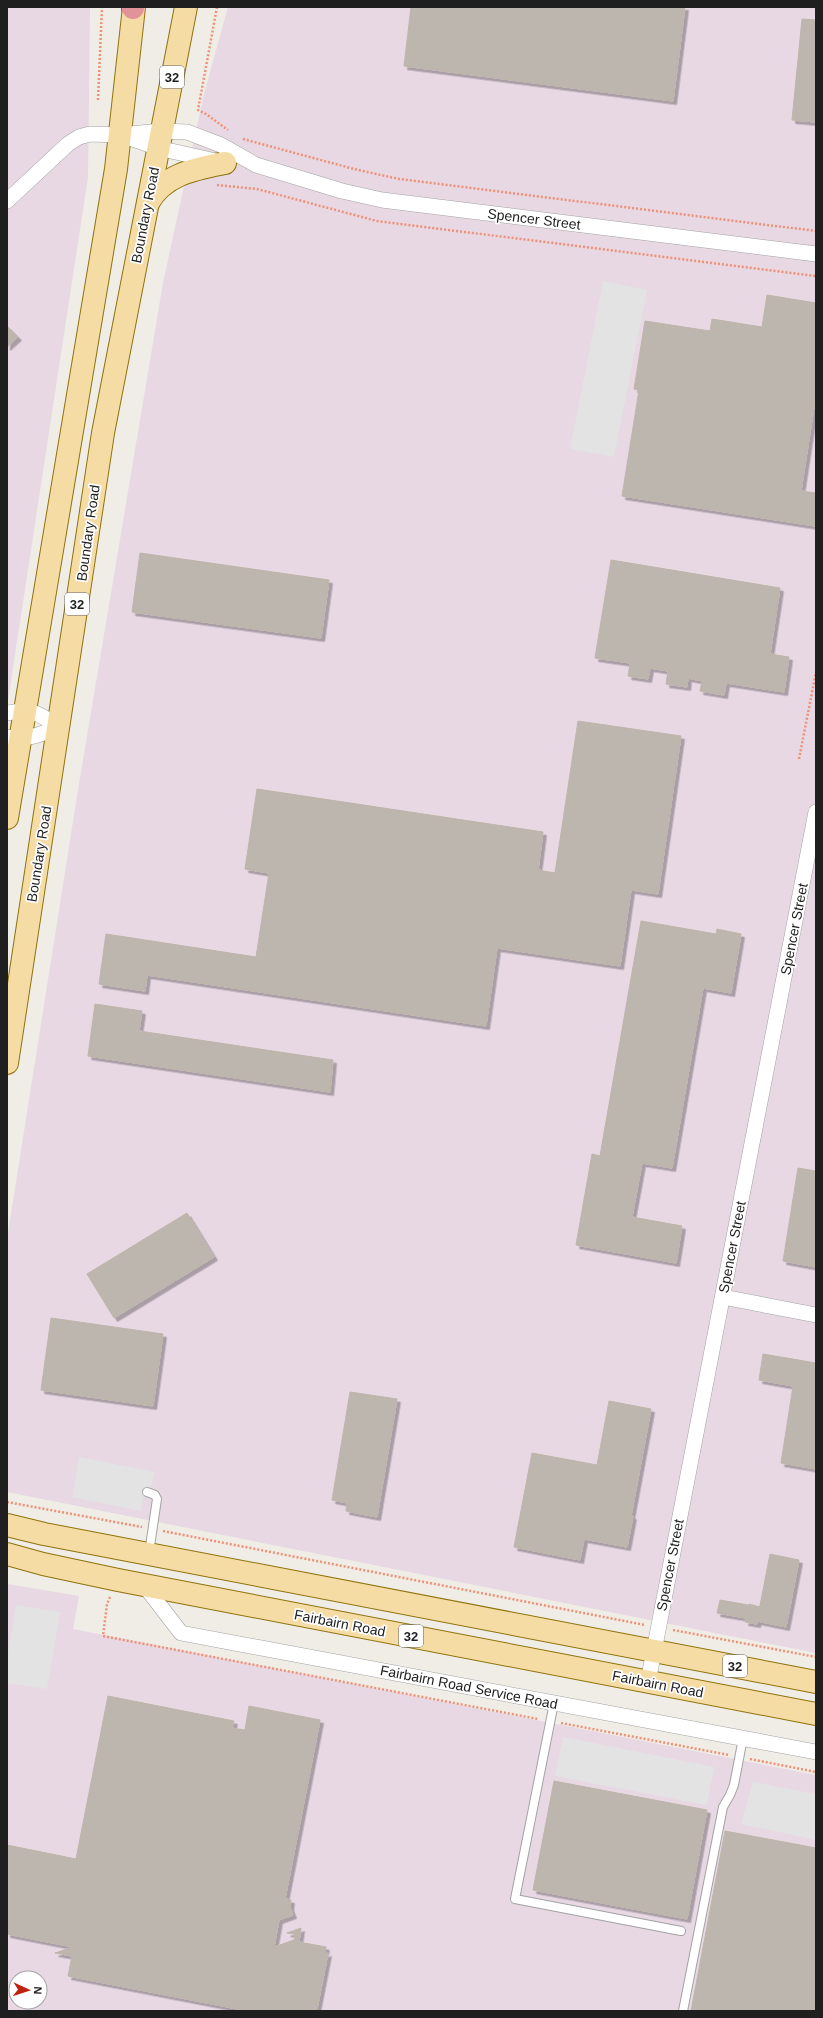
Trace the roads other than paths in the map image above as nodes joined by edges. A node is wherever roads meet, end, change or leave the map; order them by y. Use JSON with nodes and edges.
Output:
{"nodes":[{"id":1,"x":134,"y":7,"type":"edge"},
{"id":2,"x":186,"y":7,"type":"edge"},
{"id":3,"x":120,"y":135,"type":"junction"},
{"id":4,"x":160,"y":139,"type":"junction"},
{"id":5,"x":225,"y":163,"type":"junction"},
{"id":6,"x":256,"y":165,"type":"junction"},
{"id":7,"x":7,"y":201,"type":"edge"},
{"id":8,"x":147,"y":204,"type":"junction"},
{"id":9,"x":816,"y":254,"type":"edge"},
{"id":10,"x":13,"y":710,"type":"edge"},
{"id":11,"x":59,"y":726,"type":"junction"},
{"id":12,"x":12,"y":752,"type":"edge"},
{"id":13,"x":816,"y":812,"type":"edge"},
{"id":14,"x":7,"y":818,"type":"edge"},
{"id":15,"x":7,"y":1063,"type":"edge"},
{"id":16,"x":723,"y":1297,"type":"junction"},
{"id":17,"x":816,"y":1315,"type":"edge"},
{"id":18,"x":147,"y":1492,"type":"dead end"},
{"id":19,"x":7,"y":1526,"type":"edge"},
{"id":20,"x":7,"y":1554,"type":"edge"},
{"id":21,"x":148,"y":1554,"type":"junction"},
{"id":22,"x":144,"y":1585,"type":"junction"},
{"id":23,"x":654,"y":1651,"type":"junction"},
{"id":24,"x":648,"y":1682,"type":"junction"},
{"id":25,"x":816,"y":1682,"type":"edge"},
{"id":26,"x":554,"y":1703,"type":"junction"},
{"id":27,"x":816,"y":1714,"type":"edge"},
{"id":28,"x":743,"y":1738,"type":"junction"},
{"id":29,"x":816,"y":1752,"type":"edge"},
{"id":30,"x":681,"y":1931,"type":"dead end"},
{"id":31,"x":683,"y":2011,"type":"edge"}],
"edges":[{"from":1,"to":3,"type":"main road","number":"32"},
{"from":2,"to":4,"type":"main road","name":"Boundary Road","number":"32"},
{"from":3,"to":4,"type":"street"},
{"from":3,"to":7,"type":"street"},
{"from":3,"to":10,"type":"main road","number":"32"},
{"from":4,"to":5,"type":"street","name":"Spencer Street"},
{"from":4,"to":6,"type":"street","name":"Spencer Street"},
{"from":4,"to":8,"type":"main road","name":"Boundary Road","number":"32"},
{"from":5,"to":6,"type":"street","name":"Spencer Street"},
{"from":5,"to":8,"type":"main road"},
{"from":6,"to":9,"type":"street","name":"Spencer Street"},
{"from":8,"to":11,"type":"main road","name":"Boundary Road","number":"32"},
{"from":10,"to":11,"type":"street"},
{"from":10,"to":12,"type":"main road"},
{"from":11,"to":12,"type":"street"},
{"from":11,"to":15,"type":"main road","name":"Boundary Road","number":"32"},
{"from":12,"to":14,"type":"main road"},
{"from":13,"to":16,"type":"street","name":"Spencer Street"},
{"from":16,"to":17,"type":"street"},
{"from":16,"to":23,"type":"street","name":"Spencer Street"},
{"from":18,"to":21,"type":"lane"},
{"from":19,"to":21,"type":"main road","number":"32"},
{"from":20,"to":22,"type":"main road","name":"Fairbairn Road","number":"32"},
{"from":21,"to":23,"type":"main road","number":"32"},
{"from":22,"to":24,"type":"main road","name":"Fairbairn Road","number":"32"},
{"from":22,"to":26,"type":"street","name":"Fairbairn Road Service Road"},
{"from":23,"to":24,"type":"street","name":"Spencer Street"},
{"from":23,"to":25,"type":"main road","number":"32"},
{"from":24,"to":27,"type":"main road","name":"Fairbairn Road","number":"32"},
{"from":26,"to":28,"type":"street","name":"Fairbairn Road Service Road"},
{"from":26,"to":30,"type":"lane"},
{"from":28,"to":29,"type":"street","name":"Fairbairn Road Service Road"},
{"from":28,"to":31,"type":"lane"}]}
